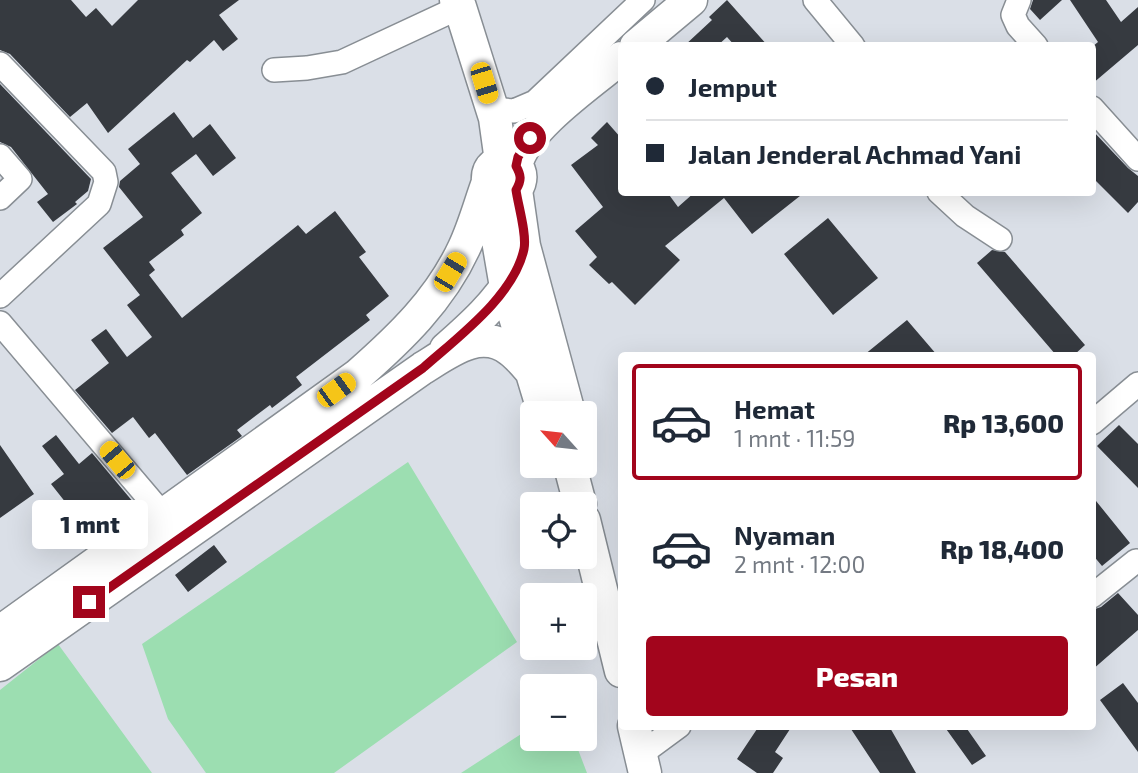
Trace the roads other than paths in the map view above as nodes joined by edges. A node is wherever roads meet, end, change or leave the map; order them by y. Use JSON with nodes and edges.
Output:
{"nodes":[{"id":1,"x":643,"y":0,"type":"edge"},
{"id":2,"x":691,"y":0,"type":"edge"},
{"id":3,"x":815,"y":0,"type":"edge"},
{"id":4,"x":1018,"y":0,"type":"edge"},
{"id":5,"x":458,"y":3,"type":"edge"},
{"id":6,"x":641,"y":42,"type":"edge"},
{"id":7,"x":850,"y":42,"type":"edge"},
{"id":8,"x":1032,"y":42,"type":"edge"},
{"id":9,"x":618,"y":61,"type":"edge"},
{"id":10,"x":0,"y":64,"type":"edge"},
{"id":11,"x":274,"y":70,"type":"dead end"},
{"id":12,"x":492,"y":109,"type":"junction"},
{"id":13,"x":1096,"y":112,"type":"edge"},
{"id":14,"x":0,"y":156,"type":"edge"},
{"id":15,"x":1138,"y":159,"type":"edge"},
{"id":16,"x":505,"y":175,"type":"junction"},
{"id":17,"x":943,"y":196,"type":"edge"},
{"id":18,"x":0,"y":198,"type":"edge"},
{"id":19,"x":1000,"y":239,"type":"dead end"},
{"id":20,"x":524,"y":246,"type":"junction"},
{"id":21,"x":506,"y":287,"type":"junction"},
{"id":22,"x":0,"y":296,"type":"edge"},
{"id":23,"x":0,"y":323,"type":"edge"},
{"id":24,"x":423,"y":368,"type":"junction"},
{"id":25,"x":530,"y":369,"type":"junction"},
{"id":26,"x":1138,"y":384,"type":"edge"},
{"id":27,"x":540,"y":401,"type":"edge"},
{"id":28,"x":566,"y":401,"type":"edge"},
{"id":29,"x":1096,"y":420,"type":"edge"},
{"id":30,"x":164,"y":516,"type":"junction"},
{"id":31,"x":1137,"y":561,"type":"edge"},
{"id":32,"x":596,"y":569,"type":"edge"},
{"id":33,"x":1096,"y":593,"type":"edge"},
{"id":34,"x":0,"y":632,"type":"edge"},
{"id":35,"x":618,"y":659,"type":"edge"},
{"id":36,"x":0,"y":665,"type":"edge"},
{"id":37,"x":674,"y":730,"type":"edge"},
{"id":38,"x":640,"y":751,"type":"edge"}],
"edges":[{"from":1,"to":12,"type":"street"},
{"from":2,"to":6,"type":"street"},
{"from":3,"to":7,"type":"street"},
{"from":4,"to":8,"type":"street"},
{"from":5,"to":11,"type":"street"},
{"from":5,"to":12,"type":"street"},
{"from":9,"to":16,"type":"street"},
{"from":10,"to":22,"type":"street"},
{"from":12,"to":16,"type":"street"},
{"from":13,"to":15,"type":"street"},
{"from":14,"to":18,"type":"street"},
{"from":16,"to":20,"type":"street"},
{"from":16,"to":21,"type":"street"},
{"from":16,"to":30,"type":"street"},
{"from":17,"to":19,"type":"street"},
{"from":20,"to":21,"type":"street"},
{"from":20,"to":28,"type":"street"},
{"from":21,"to":24,"type":"street"},
{"from":21,"to":25,"type":"street"},
{"from":23,"to":30,"type":"street"},
{"from":24,"to":25,"type":"street"},
{"from":24,"to":36,"type":"street"},
{"from":25,"to":27,"type":"street"},
{"from":26,"to":29,"type":"street"},
{"from":30,"to":34,"type":"street"},
{"from":31,"to":33,"type":"street"},
{"from":32,"to":35,"type":"street"},
{"from":37,"to":38,"type":"street"}]}
